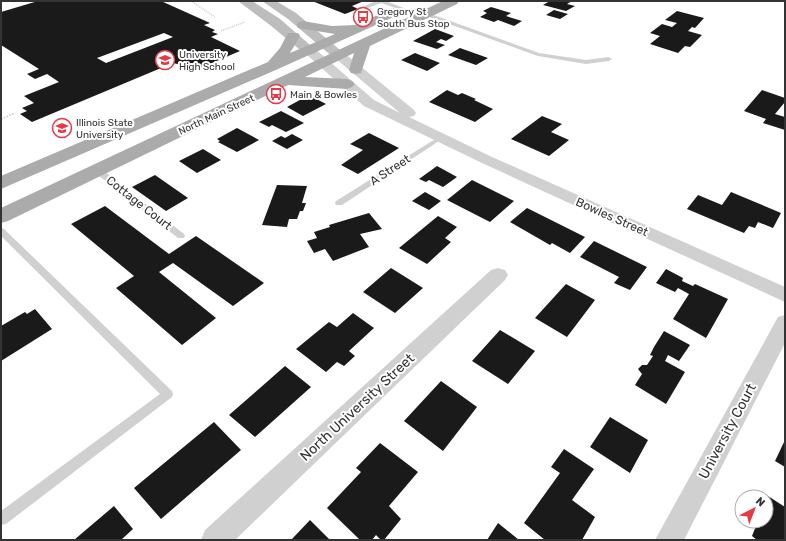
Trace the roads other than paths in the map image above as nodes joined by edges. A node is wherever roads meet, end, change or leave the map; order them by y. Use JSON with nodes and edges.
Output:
{"nodes":[{"id":1,"x":244,"y":1,"type":"edge"},
{"id":2,"x":268,"y":1,"type":"edge"},
{"id":3,"x":381,"y":1,"type":"edge"},
{"id":4,"x":453,"y":1,"type":"edge"},
{"id":5,"x":409,"y":6,"type":"joint"},
{"id":6,"x":363,"y":8,"type":"dead end"},
{"id":7,"x":426,"y":14,"type":"junction"},
{"id":8,"x":303,"y":25,"type":"junction"},
{"id":9,"x":362,"y":27,"type":"junction"},
{"id":10,"x":293,"y":36,"type":"junction"},
{"id":11,"x":364,"y":43,"type":"junction"},
{"id":12,"x":324,"y":44,"type":"junction"},
{"id":13,"x":310,"y":51,"type":"junction"},
{"id":14,"x":339,"y":55,"type":"junction"},
{"id":15,"x":609,"y":59,"type":"dead end"},
{"id":16,"x":322,"y":63,"type":"junction"},
{"id":17,"x":272,"y":67,"type":"junction"},
{"id":18,"x":356,"y":70,"type":"junction"},
{"id":19,"x":286,"y":80,"type":"junction"},
{"id":20,"x":347,"y":84,"type":"junction"},
{"id":21,"x":440,"y":138,"type":"junction"},
{"id":22,"x":97,"y":170,"type":"junction"},
{"id":23,"x":2,"y":181,"type":"edge"},
{"id":24,"x":339,"y":203,"type":"dead end"},
{"id":25,"x":1,"y":216,"type":"edge"},
{"id":26,"x":1,"y":231,"type":"edge"},
{"id":27,"x":181,"y":236,"type":"dead end"},
{"id":28,"x":498,"y":275,"type":"dead end"},
{"id":29,"x":785,"y":295,"type":"edge"},
{"id":30,"x":785,"y":322,"type":"edge"},
{"id":31,"x":1,"y":519,"type":"edge"},
{"id":32,"x":216,"y":540,"type":"edge"},
{"id":33,"x":669,"y":540,"type":"edge"}],
"edges":[{"from":1,"to":10,"type":"main road"},
{"from":2,"to":8,"type":"main road"},
{"from":3,"to":5,"type":"lane"},
{"from":3,"to":6,"type":"lane"},
{"from":4,"to":7,"type":"main road","name":"North Main Street"},
{"from":5,"to":9,"type":"main road","name":"North Main Street"},
{"from":7,"to":11,"type":"main road","name":"North Main Street"},
{"from":7,"to":15,"type":"lane"},
{"from":8,"to":9,"type":"main road"},
{"from":8,"to":12,"type":"main road"},
{"from":9,"to":12,"type":"main road","name":"North Main Street"},
{"from":10,"to":13,"type":"main road"},
{"from":10,"to":17,"type":"main road"},
{"from":11,"to":14,"type":"main road","name":"North Main Street"},
{"from":11,"to":18,"type":"main road"},
{"from":12,"to":13,"type":"main road","name":"North Main Street"},
{"from":12,"to":14,"type":"main road"},
{"from":13,"to":16,"type":"street","name":"Bowles Street"},
{"from":13,"to":17,"type":"main road","name":"North Main Street"},
{"from":14,"to":16,"type":"main road","name":"North Main Street"},
{"from":14,"to":18,"type":"street","name":"Bowles Street"},
{"from":16,"to":19,"type":"main road","name":"North Main Street"},
{"from":16,"to":20,"type":"street","name":"Bowles Street"},
{"from":17,"to":23,"type":"main road","name":"North Main Street"},
{"from":18,"to":21,"type":"street","name":"Bowles Street"},
{"from":19,"to":20,"type":"main road"},
{"from":19,"to":22,"type":"main road","name":"North Main Street"},
{"from":20,"to":21,"type":"street","name":"Bowles Street"},
{"from":21,"to":24,"type":"lane","name":"A Street"},
{"from":21,"to":29,"type":"street","name":"Bowles Street"},
{"from":22,"to":25,"type":"main road","name":"North Main Street"},
{"from":22,"to":27,"type":"lane","name":"Cottage Court"},
{"from":26,"to":31,"type":"lane"},
{"from":28,"to":32,"type":"street","name":"North University Street"},
{"from":30,"to":33,"type":"street","name":"University Court"}]}
